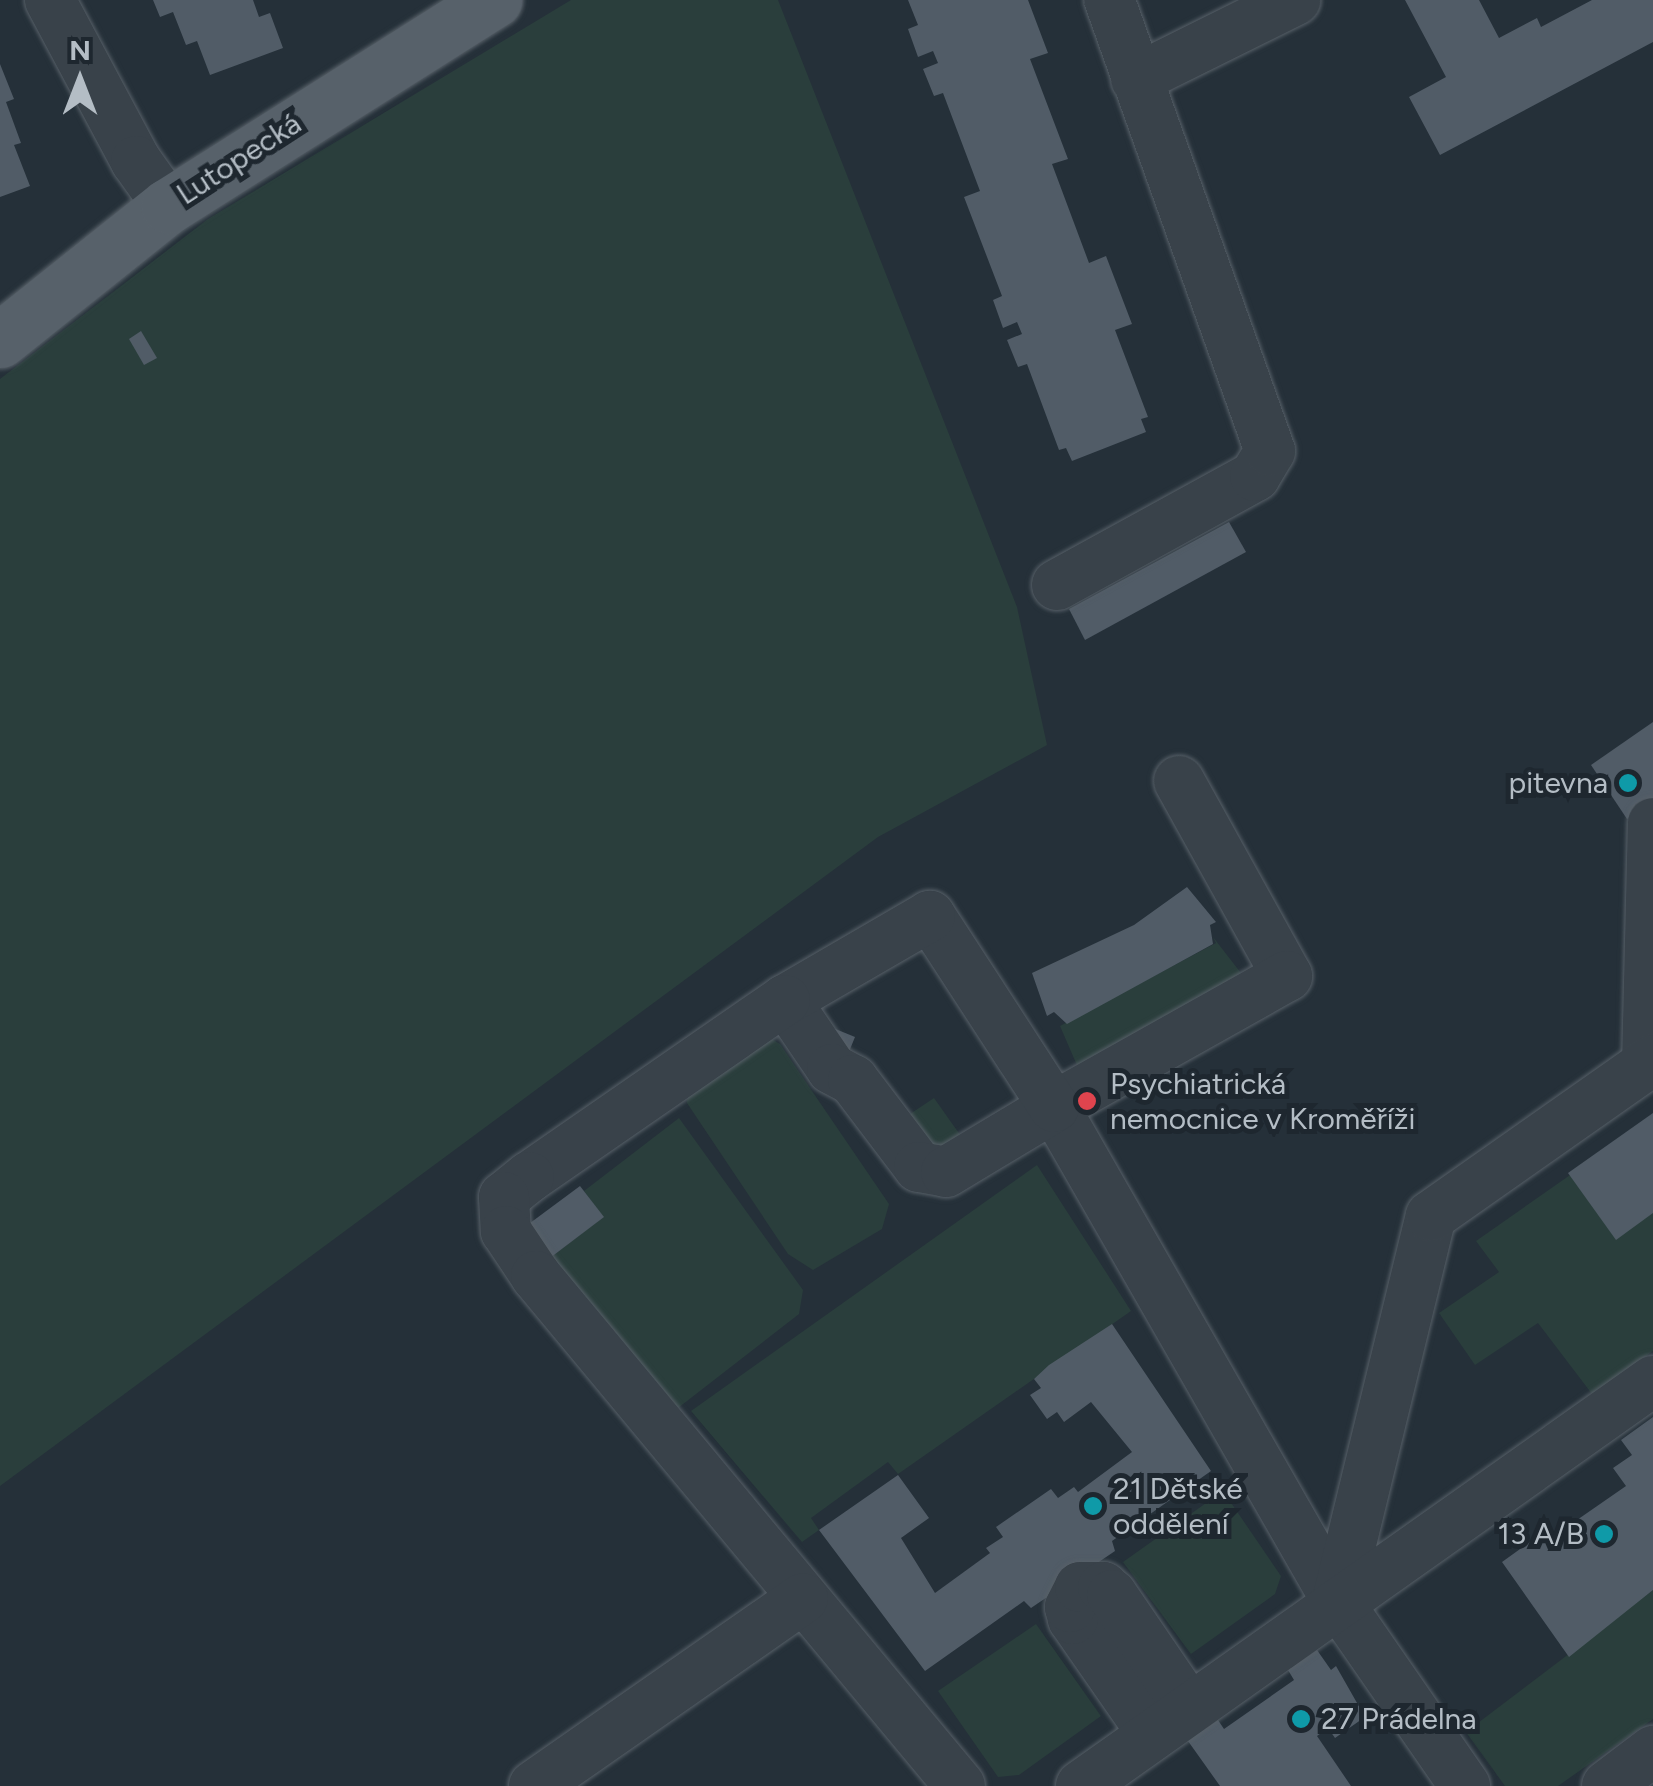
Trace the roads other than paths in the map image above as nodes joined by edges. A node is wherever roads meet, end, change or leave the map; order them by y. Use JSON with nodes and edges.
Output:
{"nodes":[{"id":1,"x":50,"y":0,"type":"edge"},
{"id":2,"x":494,"y":0,"type":"edge"},
{"id":3,"x":1109,"y":0,"type":"edge"},
{"id":4,"x":1295,"y":0,"type":"edge"},
{"id":5,"x":1136,"y":79,"type":"junction"},
{"id":6,"x":168,"y":206,"type":"junction"},
{"id":7,"x":0,"y":340,"type":"edge"},
{"id":8,"x":1057,"y":585,"type":"dead end"},
{"id":9,"x":1179,"y":781,"type":"dead end"},
{"id":10,"x":1653,"y":823,"type":"edge"},
{"id":11,"x":784,"y":1000,"type":"junction"},
{"id":12,"x":1650,"y":1062,"type":"edge"},
{"id":13,"x":1054,"y":1107,"type":"junction"},
{"id":14,"x":1653,"y":1381,"type":"edge"},
{"id":15,"x":804,"y":1598,"type":"junction"},
{"id":16,"x":1337,"y":1601,"type":"junction"},
{"id":17,"x":1653,"y":1751,"type":"edge"},
{"id":18,"x":534,"y":1786,"type":"edge"},
{"id":19,"x":960,"y":1786,"type":"edge"},
{"id":20,"x":1080,"y":1786,"type":"edge"},
{"id":21,"x":1465,"y":1786,"type":"edge"},
{"id":22,"x":1608,"y":1786,"type":"edge"}],
"edges":[{"from":1,"to":6,"type":"street"},
{"from":2,"to":6,"type":"main road","name":"Lutopecká"},
{"from":3,"to":5,"type":"street"},
{"from":4,"to":5,"type":"street"},
{"from":5,"to":8,"type":"street"},
{"from":6,"to":7,"type":"main road","name":"Lutopecká"},
{"from":9,"to":13,"type":"street"},
{"from":10,"to":12,"type":"street"},
{"from":11,"to":13,"type":"street"},
{"from":11,"to":13,"type":"street"},
{"from":11,"to":15,"type":"street"},
{"from":12,"to":16,"type":"street"},
{"from":13,"to":16,"type":"street"},
{"from":14,"to":16,"type":"street"},
{"from":15,"to":18,"type":"street"},
{"from":15,"to":19,"type":"street"},
{"from":16,"to":20,"type":"street"},
{"from":16,"to":21,"type":"street"},
{"from":17,"to":22,"type":"street"}]}
